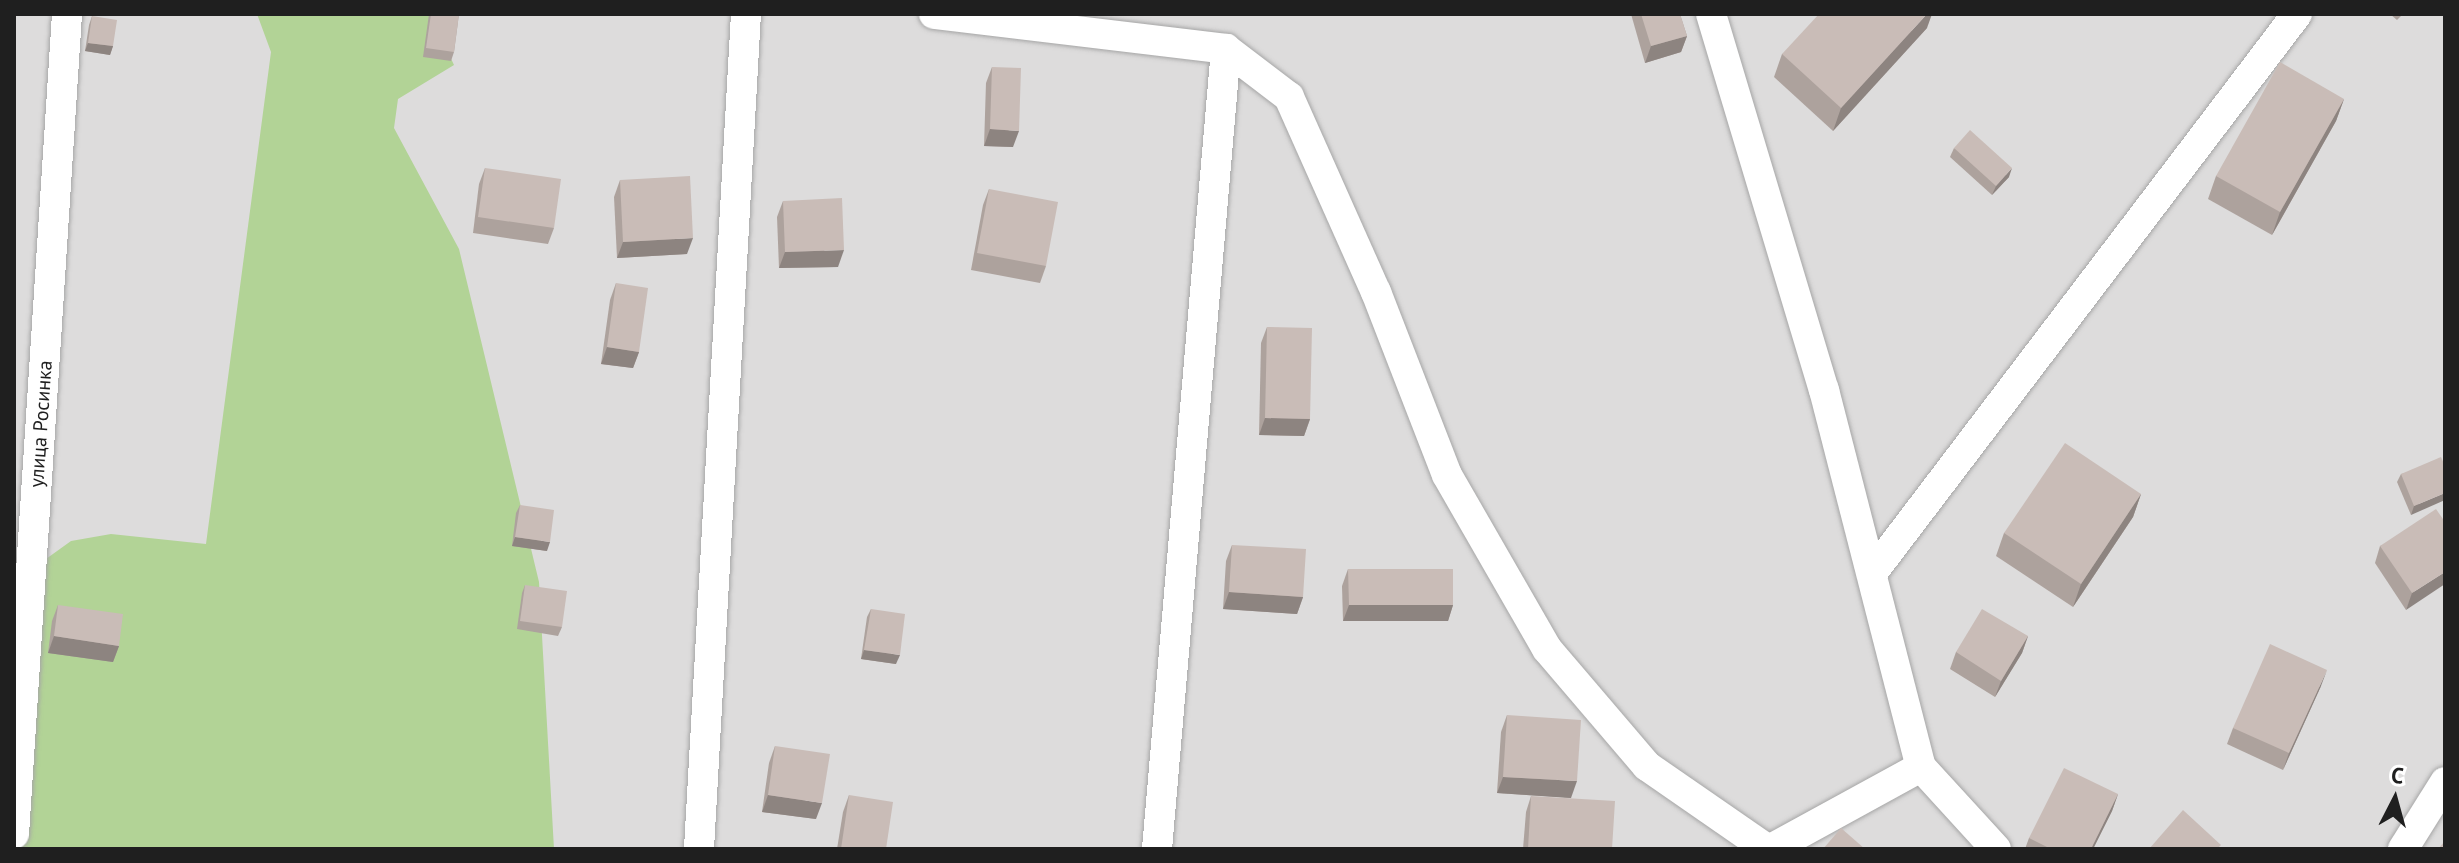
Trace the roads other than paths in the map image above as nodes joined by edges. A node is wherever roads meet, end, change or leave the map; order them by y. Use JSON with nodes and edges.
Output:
{"nodes":[{"id":1,"x":67,"y":14,"type":"edge"},
{"id":2,"x":746,"y":14,"type":"edge"},
{"id":3,"x":934,"y":14,"type":"edge"},
{"id":4,"x":1711,"y":14,"type":"edge"},
{"id":5,"x":2297,"y":14,"type":"edge"},
{"id":6,"x":1226,"y":49,"type":"junction"},
{"id":7,"x":1873,"y":572,"type":"junction"},
{"id":8,"x":1921,"y":767,"type":"junction"},
{"id":9,"x":2445,"y":782,"type":"edge"},
{"id":10,"x":14,"y":834,"type":"edge"},
{"id":11,"x":699,"y":849,"type":"edge"},
{"id":12,"x":1157,"y":849,"type":"edge"},
{"id":13,"x":1769,"y":849,"type":"edge"},
{"id":14,"x":1996,"y":849,"type":"edge"},
{"id":15,"x":2403,"y":849,"type":"edge"}],
"edges":[{"from":1,"to":10,"type":"street","name":"улица Росинка"},
{"from":2,"to":11,"type":"street"},
{"from":3,"to":6,"type":"street"},
{"from":4,"to":7,"type":"street"},
{"from":5,"to":7,"type":"street"},
{"from":6,"to":12,"type":"street"},
{"from":6,"to":13,"type":"street"},
{"from":7,"to":8,"type":"street"},
{"from":8,"to":13,"type":"street"},
{"from":8,"to":14,"type":"street"},
{"from":9,"to":15,"type":"street"}]}
